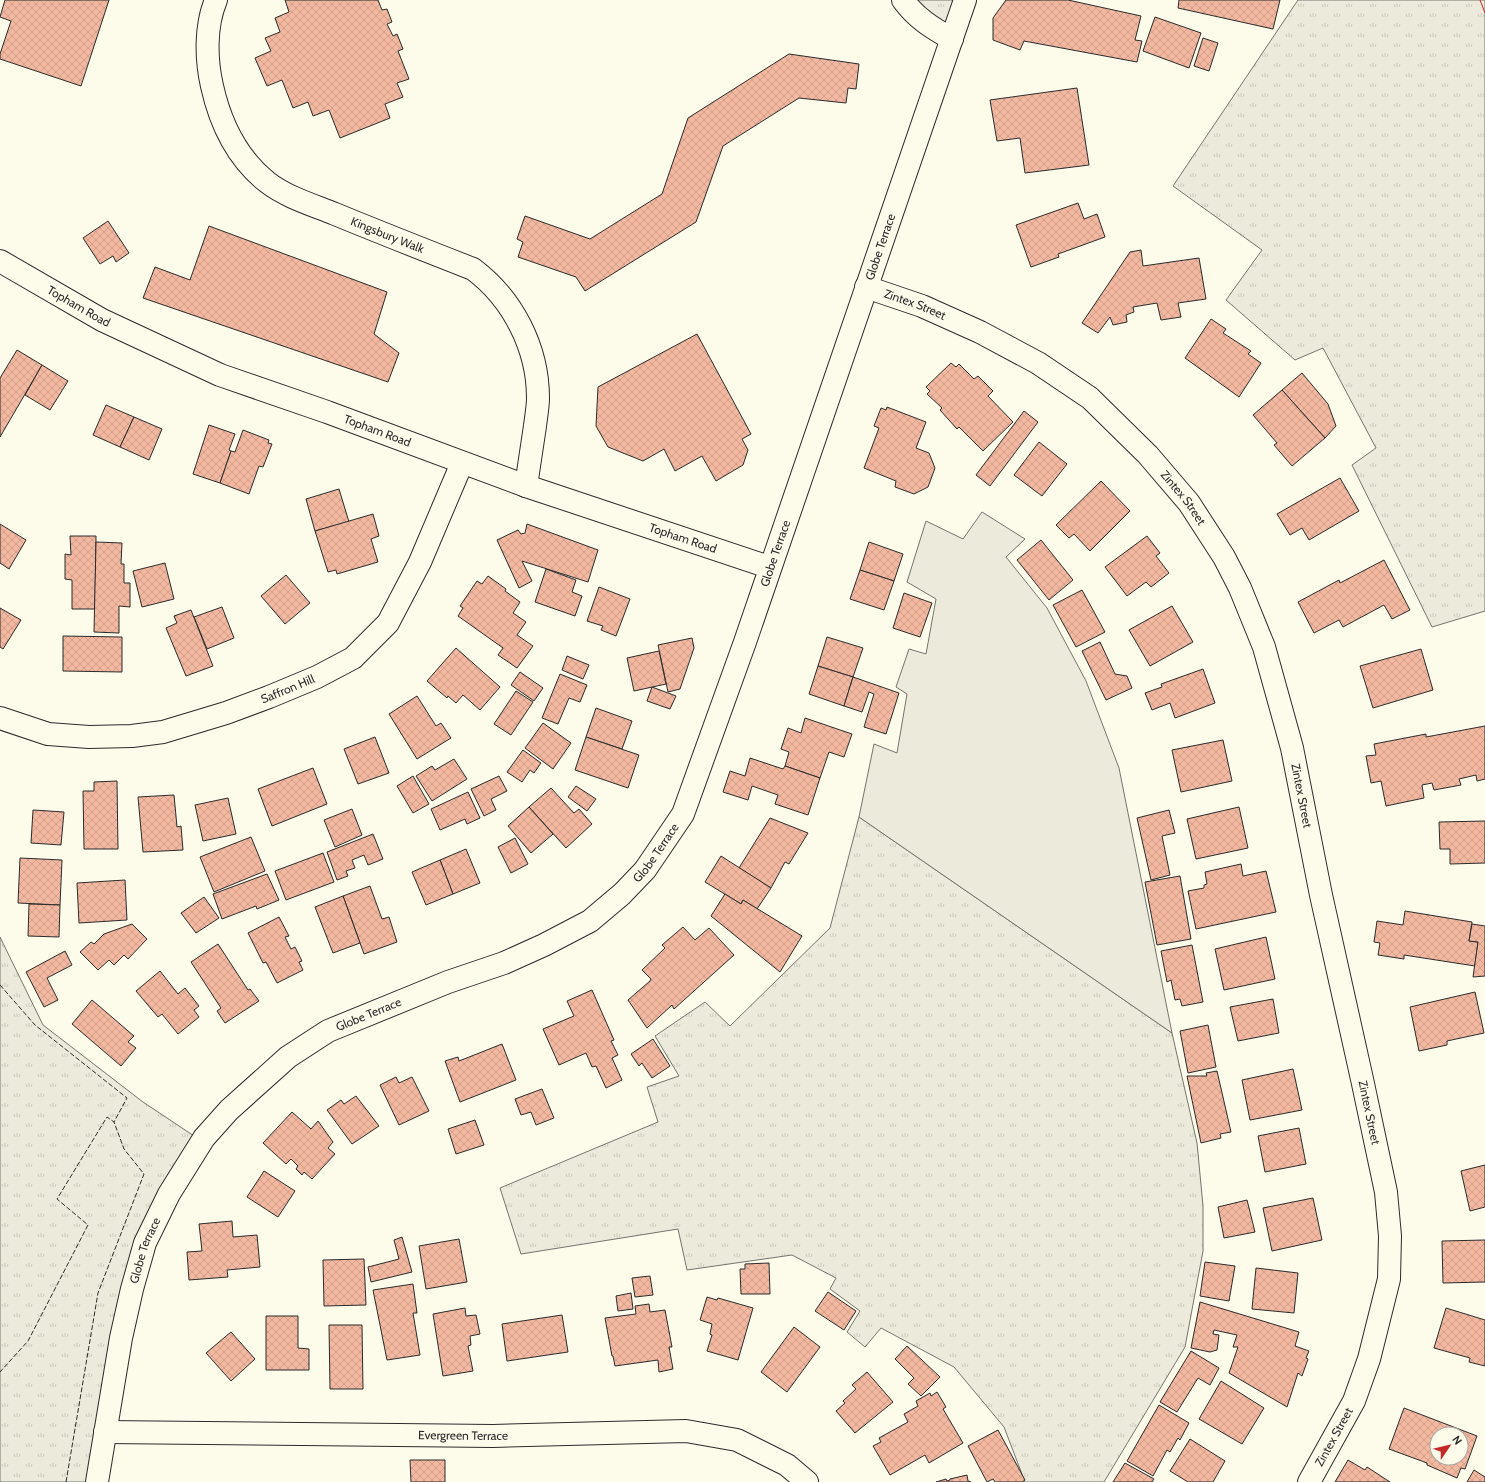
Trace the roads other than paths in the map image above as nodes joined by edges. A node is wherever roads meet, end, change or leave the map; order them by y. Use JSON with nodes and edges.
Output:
{"nodes":[{"id":1,"x":216,"y":0,"type":"edge"},
{"id":2,"x":903,"y":0,"type":"edge"},
{"id":3,"x":965,"y":0,"type":"edge"},
{"id":4,"x":952,"y":39,"type":"junction"},
{"id":5,"x":0,"y":261,"type":"edge"},
{"id":6,"x":866,"y":287,"type":"junction"},
{"id":7,"x":462,"y":463,"type":"junction"},
{"id":8,"x":526,"y":486,"type":"junction"},
{"id":9,"x":769,"y":567,"type":"junction"},
{"id":10,"x":0,"y":718,"type":"edge"},
{"id":11,"x":105,"y":1432,"type":"junction"},
{"id":12,"x":97,"y":1482,"type":"edge"},
{"id":13,"x":807,"y":1482,"type":"edge"},
{"id":14,"x":1309,"y":1482,"type":"edge"}],
"edges":[{"from":1,"to":8,"type":"street","name":"Kingsbury Walk"},
{"from":2,"to":4,"type":"street"},
{"from":3,"to":4,"type":"street","name":"Globe Terrace"},
{"from":4,"to":6,"type":"street","name":"Globe Terrace"},
{"from":5,"to":7,"type":"street","name":"Topham Road"},
{"from":6,"to":9,"type":"street","name":"Globe Terrace"},
{"from":6,"to":14,"type":"street","name":"Zintex Street"},
{"from":7,"to":8,"type":"street","name":"Topham Road"},
{"from":7,"to":10,"type":"street","name":"Saffron Hill"},
{"from":8,"to":9,"type":"street","name":"Topham Road"},
{"from":9,"to":11,"type":"street","name":"Globe Terrace"},
{"from":11,"to":12,"type":"street","name":"Globe Terrace"},
{"from":11,"to":13,"type":"street","name":"Evergreen Terrace"}]}
